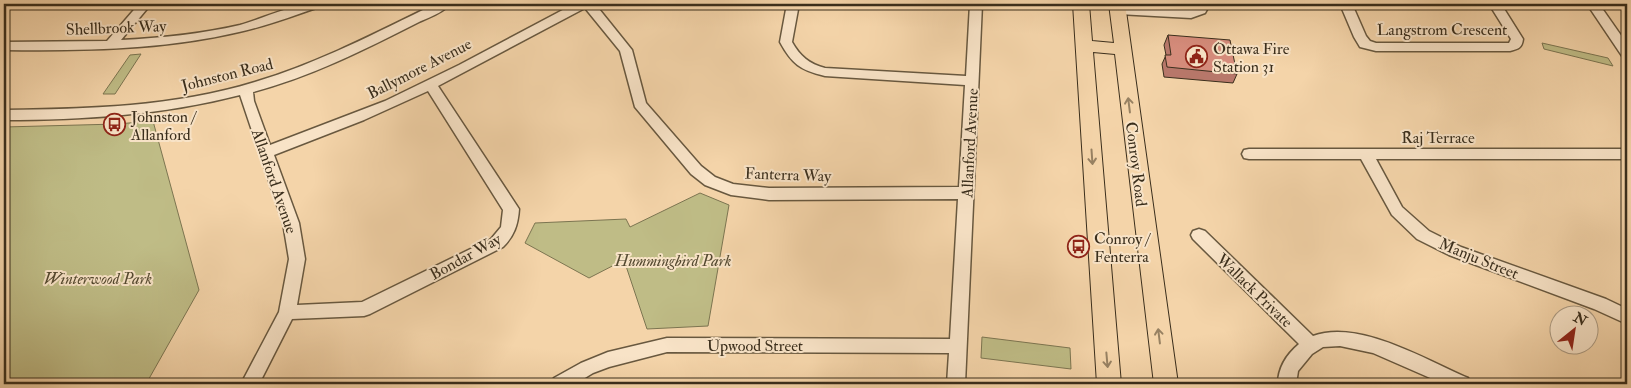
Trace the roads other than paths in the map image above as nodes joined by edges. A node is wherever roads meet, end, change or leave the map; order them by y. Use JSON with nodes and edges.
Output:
{"nodes":[{"id":1,"x":145,"y":4,"type":"edge"},
{"id":2,"x":314,"y":4,"type":"edge"},
{"id":3,"x":444,"y":4,"type":"edge"},
{"id":4,"x":583,"y":4,"type":"edge"},
{"id":5,"x":589,"y":4,"type":"edge"},
{"id":6,"x":793,"y":4,"type":"edge"},
{"id":7,"x":976,"y":4,"type":"edge"},
{"id":8,"x":1082,"y":4,"type":"edge"},
{"id":9,"x":1204,"y":4,"type":"edge"},
{"id":10,"x":1346,"y":4,"type":"edge"},
{"id":11,"x":1495,"y":4,"type":"edge"},
{"id":12,"x":1593,"y":4,"type":"edge"},
{"id":13,"x":1117,"y":7,"type":"edge"},
{"id":14,"x":4,"y":46,"type":"edge"},
{"id":15,"x":110,"y":46,"type":"junction"},
{"id":16,"x":1084,"y":46,"type":"junction"},
{"id":17,"x":1122,"y":48,"type":"junction"},
{"id":18,"x":1627,"y":53,"type":"edge"},
{"id":19,"x":972,"y":81,"type":"junction"},
{"id":20,"x":431,"y":85,"type":"junction"},
{"id":21,"x":246,"y":90,"type":"junction"},
{"id":22,"x":4,"y":115,"type":"edge"},
{"id":23,"x":266,"y":152,"type":"junction"},
{"id":24,"x":1249,"y":154,"type":"dead end"},
{"id":25,"x":1627,"y":154,"type":"edge"},
{"id":26,"x":1366,"y":155,"type":"junction"},
{"id":27,"x":966,"y":193,"type":"junction"},
{"id":28,"x":1199,"y":235,"type":"dead end"},
{"id":29,"x":287,"y":312,"type":"junction"},
{"id":30,"x":1627,"y":318,"type":"edge"},
{"id":31,"x":1310,"y":344,"type":"junction"},
{"id":32,"x":958,"y":346,"type":"junction"},
{"id":33,"x":250,"y":384,"type":"edge"},
{"id":34,"x":560,"y":384,"type":"edge"},
{"id":35,"x":956,"y":384,"type":"edge"},
{"id":36,"x":1109,"y":384,"type":"edge"},
{"id":37,"x":1166,"y":384,"type":"edge"},
{"id":38,"x":1287,"y":384,"type":"edge"},
{"id":39,"x":1462,"y":384,"type":"edge"}],
"edges":[{"from":1,"to":15,"type":"street"},
{"from":2,"to":15,"type":"street","name":"Shellbrook Way"},
{"from":3,"to":21,"type":"street","name":"Johnston Road"},
{"from":4,"to":20,"type":"street","name":"Ballymore Avenue"},
{"from":5,"to":27,"type":"street","name":"Fanterra Way"},
{"from":6,"to":19,"type":"street","name":"Allanford Avenue"},
{"from":7,"to":19,"type":"street"},
{"from":8,"to":16,"type":"main road"},
{"from":9,"to":13,"type":"street"},
{"from":10,"to":11,"type":"street","name":"Langstrom Crescent"},
{"from":12,"to":18,"type":"street"},
{"from":13,"to":17,"type":"main road","name":"Conroy Road"},
{"from":14,"to":15,"type":"street","name":"Shellbrook Way"},
{"from":16,"to":17,"type":"main road"},
{"from":16,"to":36,"type":"main road","one_way":true},
{"from":37,"to":17,"type":"main road","name":"Conroy Road","one_way":true},
{"from":19,"to":27,"type":"street","name":"Allanford Avenue"},
{"from":20,"to":23,"type":"street","name":"Ballymore Avenue"},
{"from":20,"to":29,"type":"street","name":"Bondar Way"},
{"from":21,"to":22,"type":"street","name":"Johnston Road"},
{"from":21,"to":23,"type":"street","name":"Allanford Avenue"},
{"from":23,"to":29,"type":"street","name":"Allanford Avenue"},
{"from":24,"to":26,"type":"street","name":"Raj Terrace"},
{"from":25,"to":26,"type":"street","name":"Raj Terrace"},
{"from":26,"to":30,"type":"street","name":"Manju Street"},
{"from":27,"to":32,"type":"street","name":"Allanford Avenue"},
{"from":28,"to":31,"type":"street","name":"Wallack Private"},
{"from":29,"to":33,"type":"street","name":"Allanford Avenue"},
{"from":31,"to":38,"type":"street"},
{"from":31,"to":39,"type":"street"},
{"from":32,"to":34,"type":"street","name":"Upwood Street"},
{"from":32,"to":35,"type":"street","name":"Allanford Avenue"}]}
